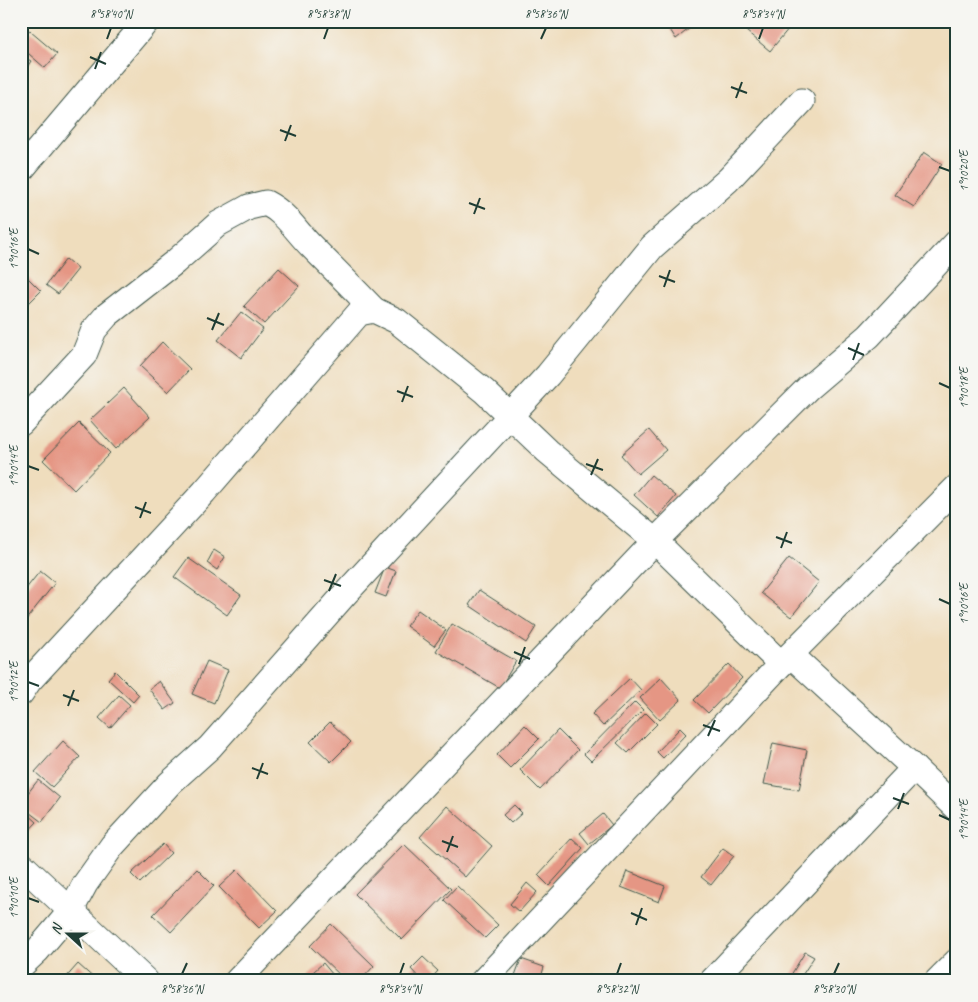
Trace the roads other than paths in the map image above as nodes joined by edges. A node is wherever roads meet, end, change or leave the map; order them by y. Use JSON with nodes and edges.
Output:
{"nodes":[{"id":1,"x":147,"y":21,"type":"edge"},
{"id":2,"x":802,"y":101,"type":"dead end"},
{"id":3,"x":21,"y":170,"type":"edge"},
{"id":4,"x":957,"y":242,"type":"edge"},
{"id":5,"x":374,"y":310,"type":"junction"},
{"id":6,"x":509,"y":416,"type":"junction"},
{"id":7,"x":21,"y":423,"type":"edge"},
{"id":8,"x":957,"y":487,"type":"edge"},
{"id":9,"x":655,"y":541,"type":"junction"},
{"id":10,"x":786,"y":659,"type":"junction"},
{"id":11,"x":21,"y":693,"type":"edge"},
{"id":12,"x":914,"y":768,"type":"junction"},
{"id":13,"x":957,"y":809,"type":"edge"},
{"id":14,"x":21,"y":864,"type":"edge"},
{"id":15,"x":70,"y":912,"type":"junction"},
{"id":16,"x":957,"y":961,"type":"edge"},
{"id":17,"x":21,"y":966,"type":"edge"},
{"id":18,"x":146,"y":981,"type":"edge"},
{"id":19,"x":237,"y":981,"type":"edge"},
{"id":20,"x":483,"y":981,"type":"edge"},
{"id":21,"x":712,"y":981,"type":"edge"},
{"id":22,"x":937,"y":981,"type":"edge"}],
"edges":[{"from":1,"to":3,"type":"street"},
{"from":2,"to":6,"type":"street"},
{"from":4,"to":9,"type":"street"},
{"from":5,"to":6,"type":"street"},
{"from":5,"to":7,"type":"street"},
{"from":5,"to":11,"type":"street"},
{"from":6,"to":9,"type":"street"},
{"from":6,"to":15,"type":"street"},
{"from":8,"to":10,"type":"street"},
{"from":9,"to":10,"type":"street"},
{"from":9,"to":19,"type":"street"},
{"from":10,"to":12,"type":"street"},
{"from":10,"to":20,"type":"street"},
{"from":12,"to":13,"type":"street"},
{"from":12,"to":21,"type":"street"},
{"from":14,"to":15,"type":"street"},
{"from":15,"to":17,"type":"street"},
{"from":15,"to":18,"type":"street"},
{"from":16,"to":22,"type":"street"}]}
